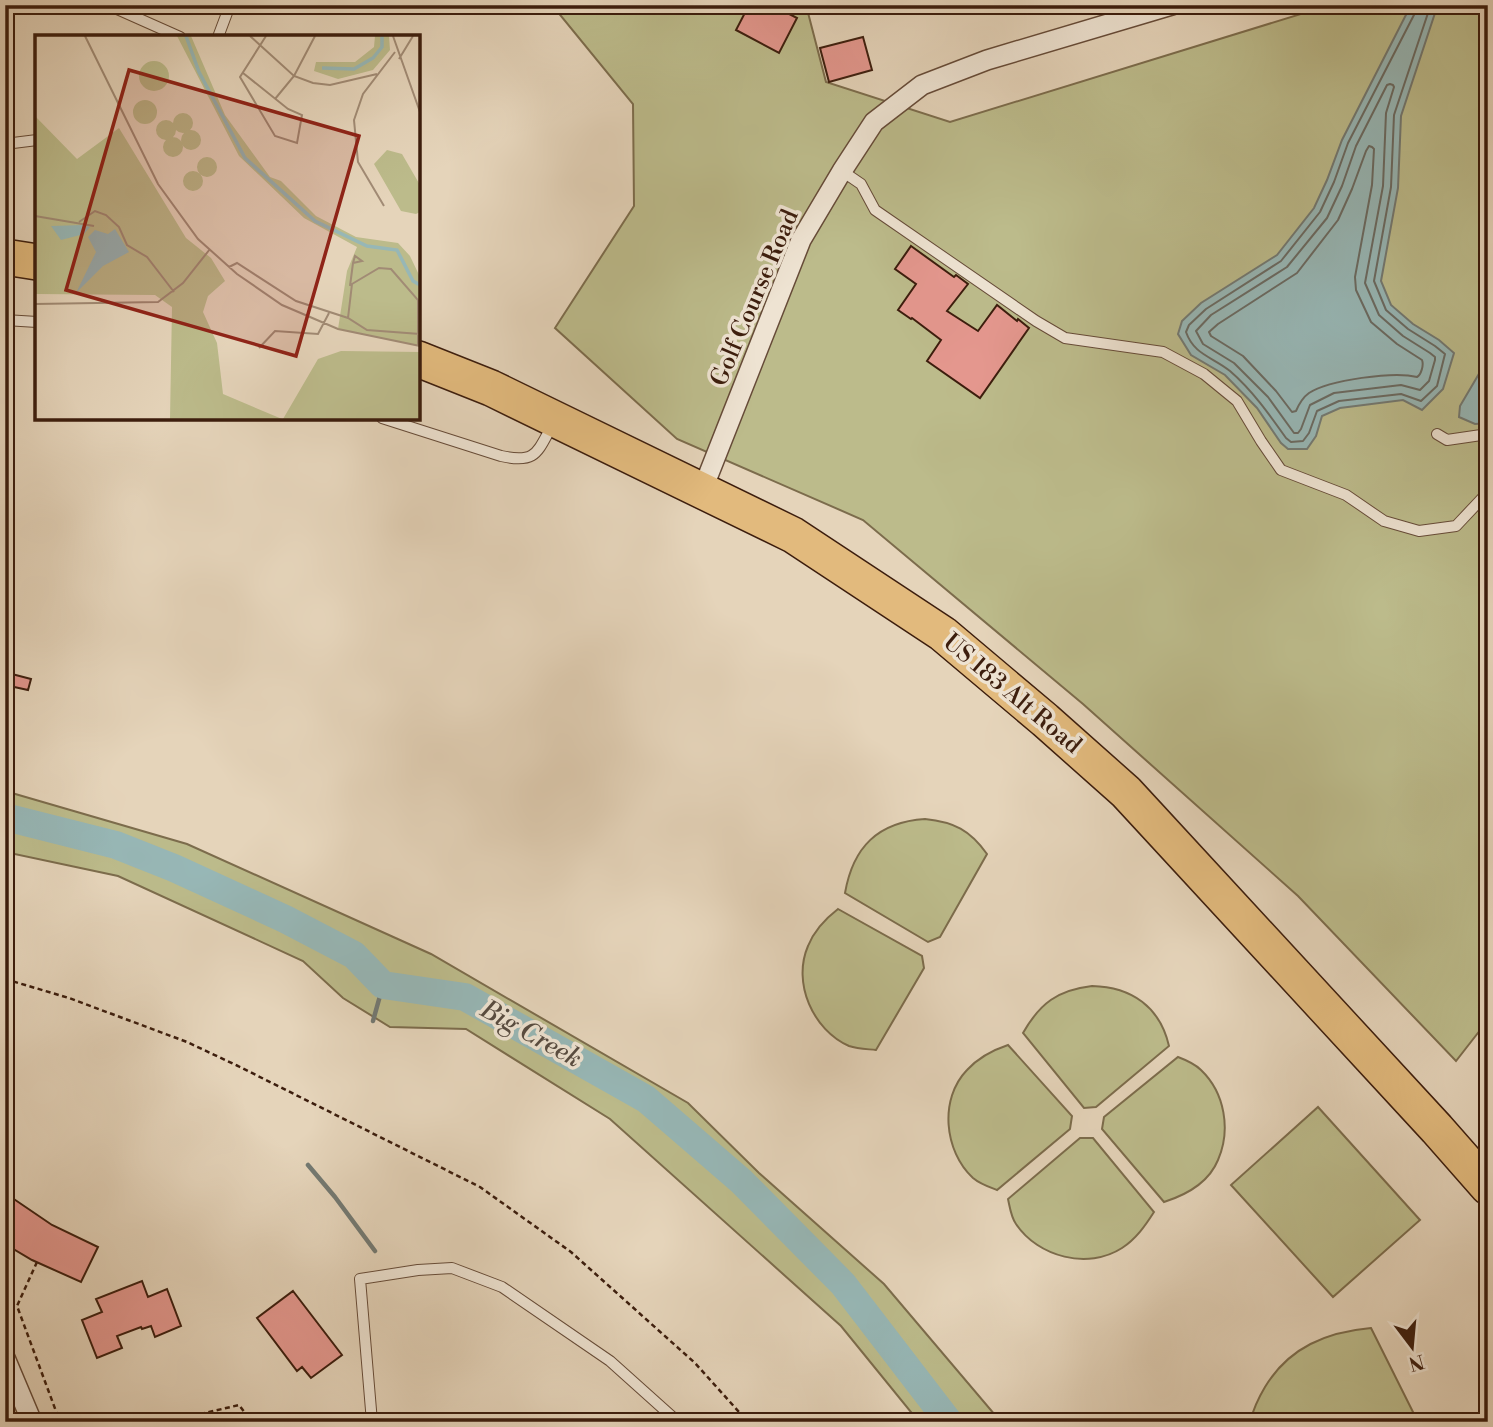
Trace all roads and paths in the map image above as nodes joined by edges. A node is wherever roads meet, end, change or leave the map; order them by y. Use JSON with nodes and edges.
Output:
{"nodes":[{"id":1,"x":108,"y":5,"type":"edge"},
{"id":2,"x":230,"y":5,"type":"edge"},
{"id":3,"x":1172,"y":5,"type":"edge"},
{"id":4,"x":176,"y":35,"type":"edge"},
{"id":5,"x":219,"y":35,"type":"edge"},
{"id":6,"x":35,"y":140,"type":"edge"},
{"id":7,"x":5,"y":144,"type":"edge"},
{"id":8,"x":842,"y":171,"type":"junction"},
{"id":9,"x":5,"y":257,"type":"edge"},
{"id":10,"x":35,"y":262,"type":"edge"},
{"id":11,"x":5,"y":320,"type":"edge"},
{"id":12,"x":35,"y":322,"type":"edge"},
{"id":13,"x":420,"y":360,"type":"edge"},
{"id":14,"x":555,"y":419,"type":"junction"},
{"id":15,"x":389,"y":420,"type":"edge"},
{"id":16,"x":1437,"y":434,"type":"dead end"},
{"id":17,"x":1488,"y":434,"type":"edge"},
{"id":18,"x":702,"y":491,"type":"junction"},
{"id":19,"x":1488,"y":492,"type":"edge"},
{"id":20,"x":5,"y":979,"type":"edge"},
{"id":21,"x":1488,"y":1187,"type":"edge"},
{"id":22,"x":37,"y":1262,"type":"dead end"},
{"id":23,"x":5,"y":1358,"type":"edge"},
{"id":24,"x":32,"y":1422,"type":"edge"},
{"id":25,"x":60,"y":1422,"type":"edge"},
{"id":26,"x":167,"y":1422,"type":"edge"},
{"id":27,"x":252,"y":1422,"type":"edge"},
{"id":28,"x":372,"y":1422,"type":"edge"},
{"id":29,"x":678,"y":1422,"type":"edge"},
{"id":30,"x":748,"y":1422,"type":"edge"}],
"edges":[{"from":1,"to":4,"type":"lane"},
{"from":2,"to":5,"type":"lane"},
{"from":3,"to":8,"type":"street","name":"Golf Course Road"},
{"from":6,"to":7,"type":"lane"},
{"from":8,"to":18,"type":"street","name":"Golf Course Road"},
{"from":8,"to":19,"type":"lane"},
{"from":9,"to":10,"type":"highway"},
{"from":11,"to":12,"type":"lane"},
{"from":13,"to":14,"type":"highway","name":"US 183 Alt Road"},
{"from":14,"to":15,"type":"lane"},
{"from":14,"to":18,"type":"highway","name":"US 183 Alt Road"},
{"from":16,"to":17,"type":"lane"},
{"from":18,"to":21,"type":"highway","name":"US 183 Alt Road"},
{"from":20,"to":30,"type":"path"},
{"from":22,"to":25,"type":"path"},
{"from":23,"to":24,"type":"street"},
{"from":26,"to":27,"type":"path"},
{"from":28,"to":29,"type":"lane"}]}
